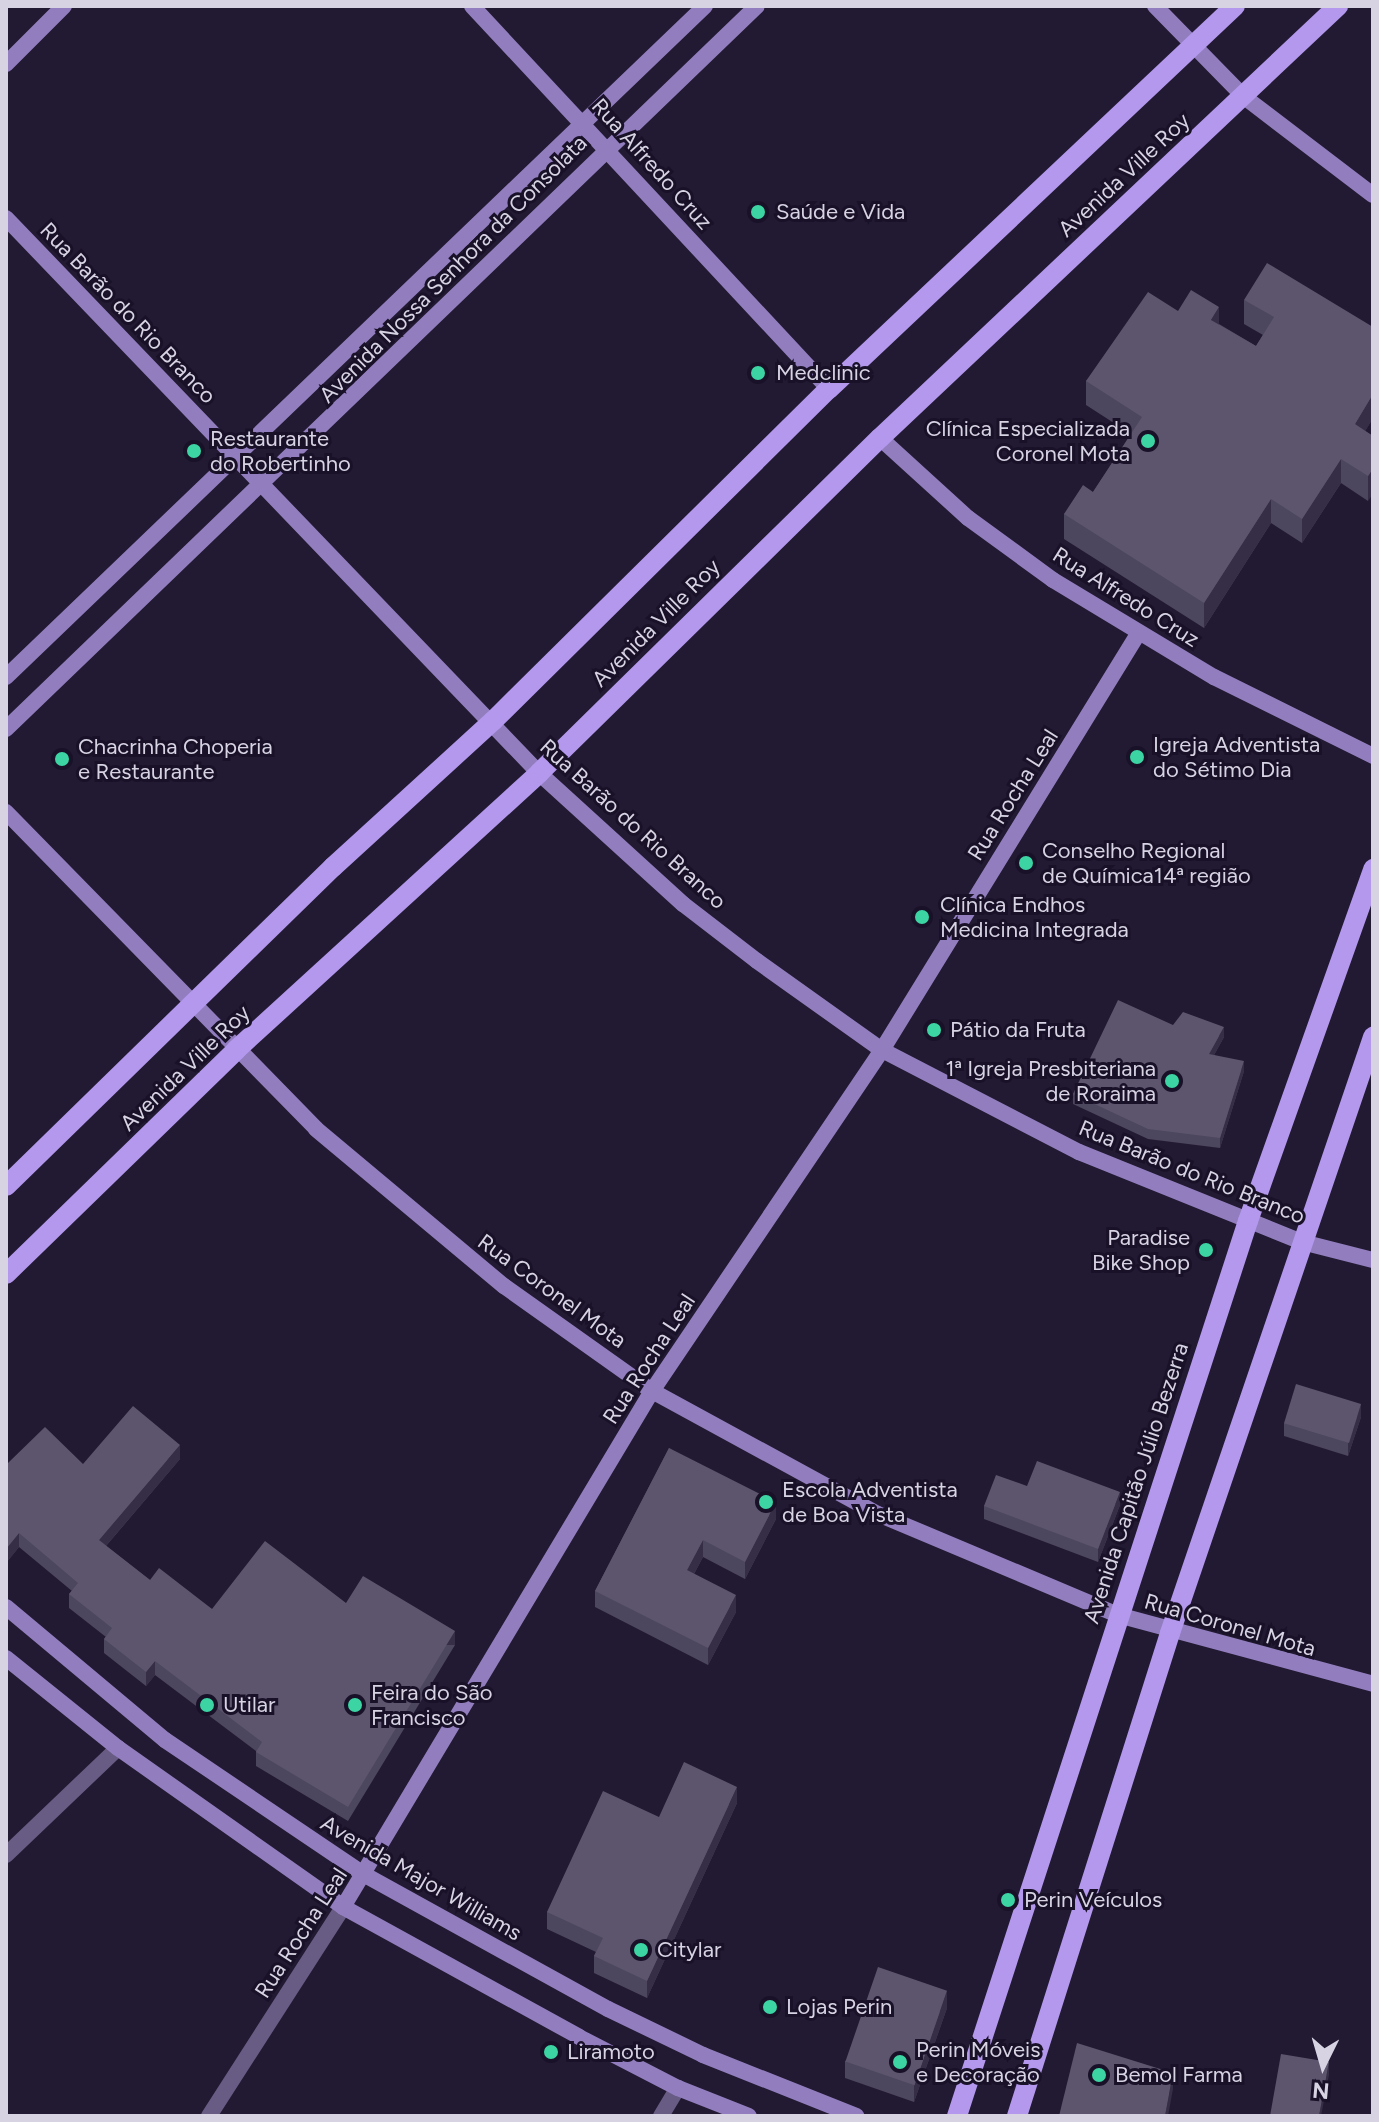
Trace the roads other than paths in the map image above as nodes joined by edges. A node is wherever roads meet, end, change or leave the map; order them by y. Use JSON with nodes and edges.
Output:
{"nodes":[{"id":1,"x":64,"y":6,"type":"edge"},
{"id":2,"x":472,"y":6,"type":"edge"},
{"id":3,"x":705,"y":6,"type":"edge"},
{"id":4,"x":757,"y":6,"type":"edge"},
{"id":5,"x":1155,"y":6,"type":"edge"},
{"id":6,"x":1235,"y":6,"type":"edge"},
{"id":7,"x":1338,"y":6,"type":"edge"},
{"id":8,"x":1192,"y":46,"type":"junction"},
{"id":9,"x":6,"y":64,"type":"edge"},
{"id":10,"x":1243,"y":96,"type":"junction"},
{"id":11,"x":585,"y":123,"type":"junction"},
{"id":12,"x":607,"y":148,"type":"junction"},
{"id":13,"x":1373,"y":195,"type":"edge"},
{"id":14,"x":6,"y":218,"type":"edge"},
{"id":15,"x":829,"y":389,"type":"junction"},
{"id":16,"x":880,"y":438,"type":"junction"},
{"id":17,"x":238,"y":459,"type":"junction"},
{"id":18,"x":265,"y":484,"type":"junction"},
{"id":19,"x":1138,"y":634,"type":"junction"},
{"id":20,"x":6,"y":677,"type":"edge"},
{"id":21,"x":493,"y":721,"type":"junction"},
{"id":22,"x":6,"y":729,"type":"edge"},
{"id":23,"x":1373,"y":756,"type":"edge"},
{"id":24,"x":539,"y":773,"type":"junction"},
{"id":25,"x":6,"y":812,"type":"edge"},
{"id":26,"x":1373,"y":869,"type":"edge"},
{"id":27,"x":195,"y":1006,"type":"junction"},
{"id":28,"x":1373,"y":1037,"type":"edge"},
{"id":29,"x":236,"y":1050,"type":"junction"},
{"id":30,"x":882,"y":1050,"type":"junction"},
{"id":31,"x":6,"y":1186,"type":"edge"},
{"id":32,"x":1248,"y":1221,"type":"junction"},
{"id":33,"x":1302,"y":1242,"type":"junction"},
{"id":34,"x":1373,"y":1260,"type":"edge"},
{"id":35,"x":6,"y":1274,"type":"edge"},
{"id":36,"x":652,"y":1391,"type":"junction"},
{"id":37,"x":6,"y":1607,"type":"edge"},
{"id":38,"x":1118,"y":1615,"type":"junction"},
{"id":39,"x":1170,"y":1633,"type":"junction"},
{"id":40,"x":6,"y":1658,"type":"edge"},
{"id":41,"x":1373,"y":1684,"type":"edge"},
{"id":42,"x":118,"y":1748,"type":"junction"},
{"id":43,"x":6,"y":1855,"type":"edge"},
{"id":44,"x":365,"y":1875,"type":"junction"},
{"id":45,"x":343,"y":1907,"type":"junction"},
{"id":46,"x":678,"y":2088,"type":"junction"},
{"id":47,"x":209,"y":2116,"type":"edge"},
{"id":48,"x":661,"y":2116,"type":"edge"},
{"id":49,"x":749,"y":2116,"type":"edge"},
{"id":50,"x":856,"y":2116,"type":"edge"},
{"id":51,"x":957,"y":2116,"type":"edge"},
{"id":52,"x":1017,"y":2116,"type":"edge"}],
"edges":[{"from":1,"to":9,"type":"street"},
{"from":2,"to":11,"type":"street","name":"Rua Alfredo Cruz"},
{"from":3,"to":11,"type":"street","name":"Avenida Nossa Senhora da Consolata"},
{"from":4,"to":12,"type":"street","name":"Avenida Nossa Senhora da Consolata"},
{"from":5,"to":8,"type":"street"},
{"from":6,"to":8,"type":"main road","name":"Avenida Ville Roy"},
{"from":7,"to":10,"type":"main road","name":"Avenida Ville Roy"},
{"from":8,"to":10,"type":"street"},
{"from":8,"to":15,"type":"main road","name":"Avenida Ville Roy"},
{"from":10,"to":13,"type":"street"},
{"from":10,"to":16,"type":"main road","name":"Avenida Ville Roy"},
{"from":11,"to":12,"type":"street","name":"Rua Alfredo Cruz"},
{"from":11,"to":17,"type":"street","name":"Avenida Nossa Senhora da Consolata"},
{"from":12,"to":15,"type":"street","name":"Rua Alfredo Cruz"},
{"from":12,"to":18,"type":"street","name":"Avenida Nossa Senhora da Consolata"},
{"from":14,"to":17,"type":"street","name":"Rua Barão do Rio Branco"},
{"from":15,"to":21,"type":"main road","name":"Avenida Ville Roy"},
{"from":16,"to":19,"type":"street","name":"Rua Alfredo Cruz"},
{"from":16,"to":24,"type":"main road","name":"Avenida Ville Roy"},
{"from":17,"to":18,"type":"street","name":"Rua Barão do Rio Branco"},
{"from":17,"to":20,"type":"street","name":"Avenida Nossa Senhora da Consolata"},
{"from":18,"to":21,"type":"street","name":"Rua Barão do Rio Branco"},
{"from":18,"to":22,"type":"street","name":"Avenida Nossa Senhora da Consolata"},
{"from":19,"to":23,"type":"street","name":"Rua Alfredo Cruz"},
{"from":19,"to":30,"type":"street","name":"Rua Rocha Leal"},
{"from":21,"to":24,"type":"street","name":"Rua Barão do Rio Branco"},
{"from":21,"to":27,"type":"main road","name":"Avenida Ville Roy"},
{"from":24,"to":29,"type":"main road","name":"Avenida Ville Roy"},
{"from":24,"to":30,"type":"street","name":"Rua Barão do Rio Branco"},
{"from":25,"to":27,"type":"street","name":"Rua Coronel Mota"},
{"from":26,"to":32,"type":"main road","name":"Avenida Capitão Júlio Bezerra"},
{"from":27,"to":29,"type":"street","name":"Rua Coronel Mota"},
{"from":27,"to":31,"type":"main road","name":"Avenida Ville Roy"},
{"from":28,"to":33,"type":"main road"},
{"from":29,"to":35,"type":"main road","name":"Avenida Ville Roy"},
{"from":29,"to":36,"type":"street","name":"Rua Coronel Mota"},
{"from":30,"to":32,"type":"street","name":"Rua Barão do Rio Branco"},
{"from":30,"to":36,"type":"street","name":"Rua Rocha Leal"},
{"from":32,"to":33,"type":"street","name":"Rua Barão do Rio Branco"},
{"from":32,"to":38,"type":"main road","name":"Avenida Capitão Júlio Bezerra"},
{"from":33,"to":34,"type":"street","name":"Rua Barão do Rio Branco"},
{"from":33,"to":39,"type":"main road"},
{"from":36,"to":38,"type":"street","name":"Rua Coronel Mota"},
{"from":36,"to":44,"type":"street","name":"Rua Rocha Leal"},
{"from":37,"to":44,"type":"street","name":"Avenida Major Williams"},
{"from":38,"to":39,"type":"street","name":"Rua Coronel Mota"},
{"from":38,"to":51,"type":"main road","name":"Avenida Capitão Júlio Bezerra"},
{"from":39,"to":41,"type":"street","name":"Rua Coronel Mota"},
{"from":39,"to":52,"type":"main road"},
{"from":40,"to":42,"type":"street"},
{"from":42,"to":43,"type":"street"},
{"from":42,"to":45,"type":"street"},
{"from":44,"to":45,"type":"street","name":"Rua Rocha Leal"},
{"from":44,"to":50,"type":"street","name":"Avenida Major Williams"},
{"from":45,"to":46,"type":"street"},
{"from":45,"to":47,"type":"street","name":"Rua Rocha Leal"},
{"from":46,"to":48,"type":"street"},
{"from":46,"to":49,"type":"street"}]}
